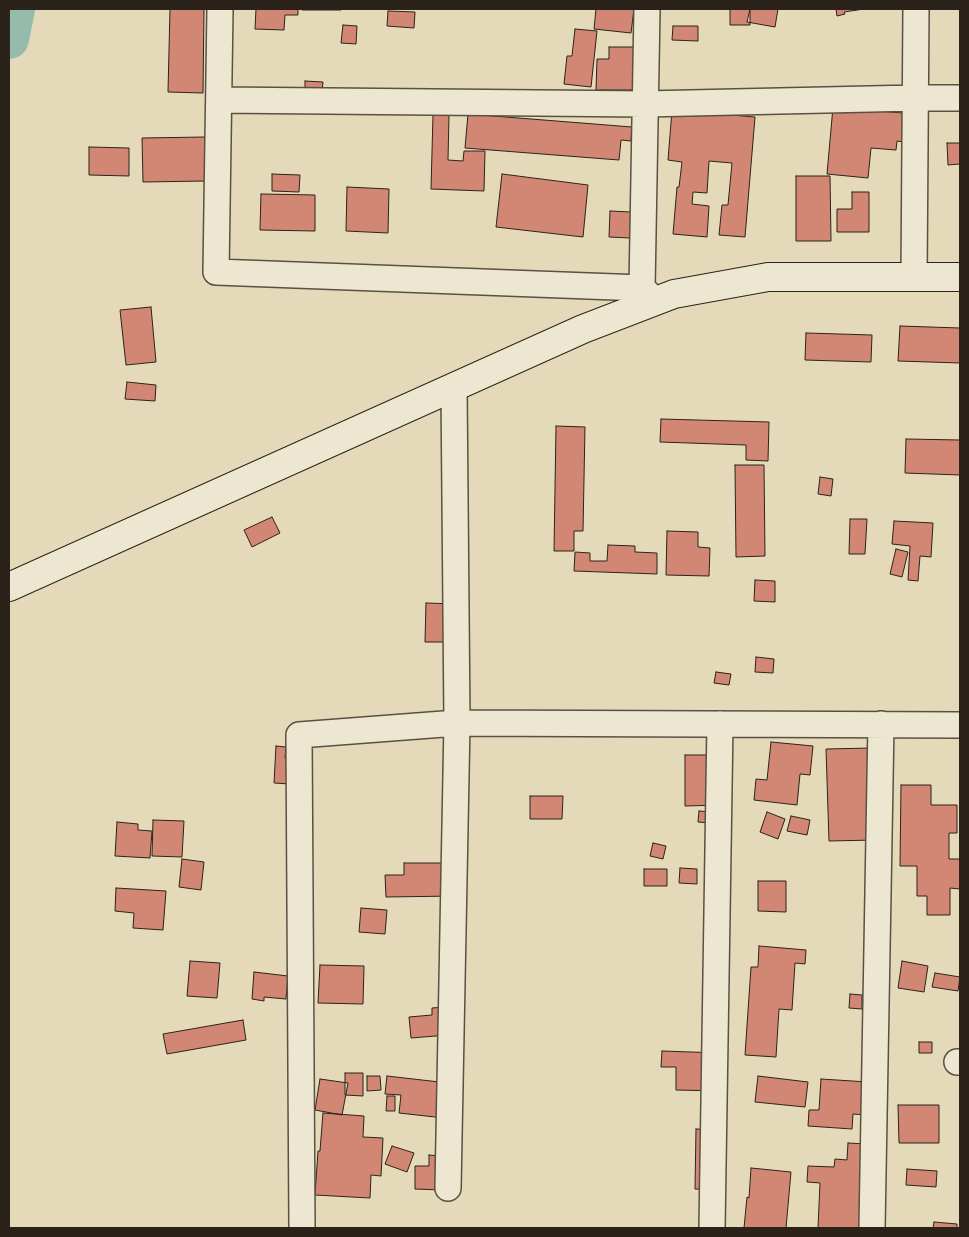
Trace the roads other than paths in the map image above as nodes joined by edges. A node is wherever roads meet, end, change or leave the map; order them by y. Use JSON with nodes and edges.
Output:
{"nodes":[{"id":1,"x":220,"y":9,"type":"edge"},
{"id":2,"x":647,"y":9,"type":"edge"},
{"id":3,"x":916,"y":9,"type":"edge"},
{"id":4,"x":915,"y":98,"type":"junction"},
{"id":5,"x":960,"y":98,"type":"edge"},
{"id":6,"x":219,"y":100,"type":"junction"},
{"id":7,"x":645,"y":104,"type":"junction"},
{"id":8,"x":914,"y":277,"type":"junction"},
{"id":9,"x":960,"y":277,"type":"edge"},
{"id":10,"x":649,"y":295,"type":"junction"},
{"id":11,"x":454,"y":387,"type":"junction"},
{"id":12,"x":9,"y":587,"type":"edge"},
{"id":13,"x":457,"y":723,"type":"junction"},
{"id":14,"x":720,"y":724,"type":"junction"},
{"id":15,"x":881,"y":724,"type":"junction"},
{"id":16,"x":960,"y":725,"type":"edge"},
{"id":17,"x":448,"y":1188,"type":"dead end"},
{"id":18,"x":302,"y":1228,"type":"edge"},
{"id":19,"x":712,"y":1228,"type":"edge"},
{"id":20,"x":872,"y":1228,"type":"edge"}],
"edges":[{"from":1,"to":6,"type":"street"},
{"from":2,"to":7,"type":"street"},
{"from":3,"to":4,"type":"street"},
{"from":4,"to":5,"type":"street"},
{"from":4,"to":7,"type":"street"},
{"from":4,"to":8,"type":"street"},
{"from":6,"to":7,"type":"street"},
{"from":6,"to":10,"type":"street"},
{"from":7,"to":10,"type":"street"},
{"from":8,"to":9,"type":"main road"},
{"from":8,"to":10,"type":"main road"},
{"from":10,"to":11,"type":"main road"},
{"from":11,"to":12,"type":"main road"},
{"from":11,"to":13,"type":"street"},
{"from":13,"to":14,"type":"street"},
{"from":13,"to":17,"type":"street"},
{"from":13,"to":18,"type":"street"},
{"from":14,"to":15,"type":"street"},
{"from":14,"to":19,"type":"street"},
{"from":15,"to":16,"type":"street"},
{"from":15,"to":20,"type":"street"}]}
